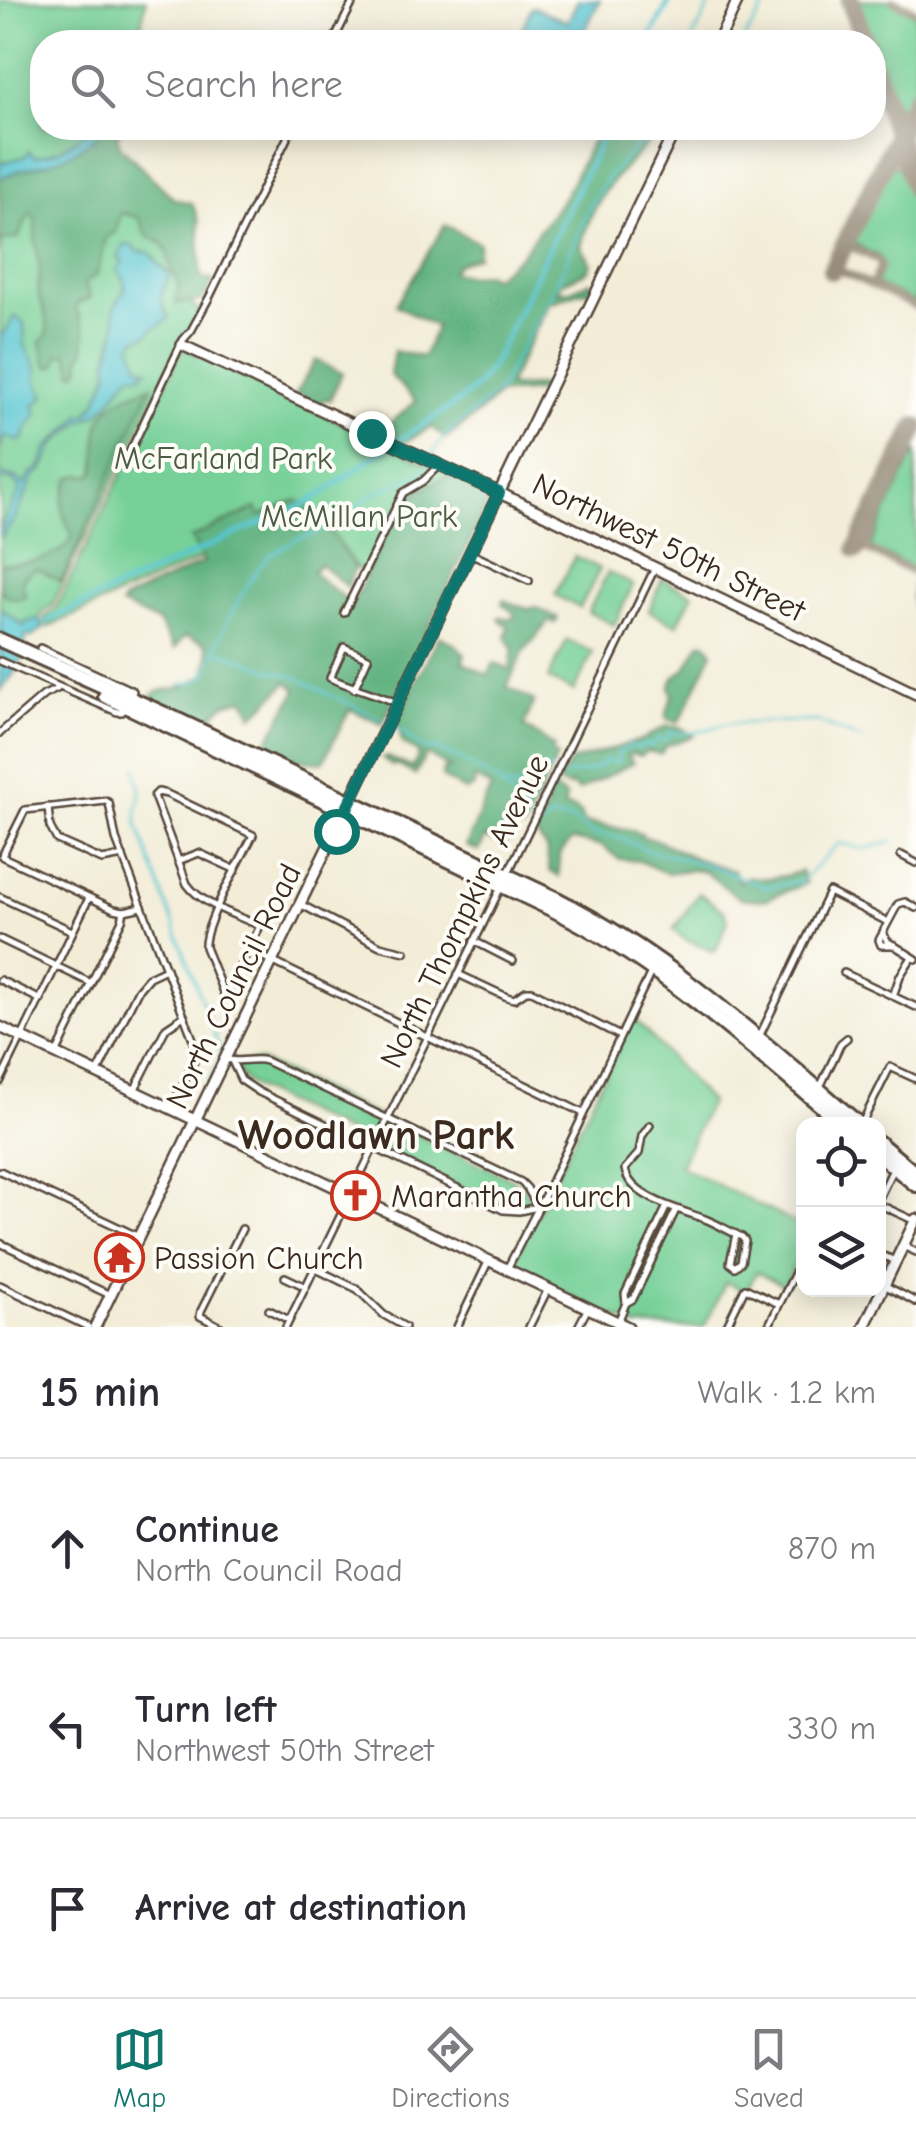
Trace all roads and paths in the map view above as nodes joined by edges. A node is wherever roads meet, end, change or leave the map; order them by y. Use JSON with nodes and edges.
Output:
{"nodes":[{"id":1,"x":354,"y":0,"type":"edge"},
{"id":2,"x":738,"y":0,"type":"edge"},
{"id":3,"x":339,"y":30,"type":"edge"},
{"id":4,"x":724,"y":30,"type":"edge"},
{"id":5,"x":286,"y":140,"type":"edge"},
{"id":6,"x":670,"y":140,"type":"edge"},
{"id":7,"x":182,"y":344,"type":"junction"},
{"id":8,"x":125,"y":462,"type":"dead end"},
{"id":9,"x":439,"y":465,"type":"junction"},
{"id":10,"x":499,"y":493,"type":"junction"},
{"id":11,"x":470,"y":553,"type":"junction"},
{"id":12,"x":655,"y":568,"type":"junction"},
{"id":13,"x":529,"y":581,"type":"dead end"},
{"id":14,"x":344,"y":613,"type":"dead end"},
{"id":15,"x":0,"y":642,"type":"edge"},
{"id":16,"x":0,"y":661,"type":"edge"},
{"id":17,"x":44,"y":682,"type":"junction"},
{"id":18,"x":60,"y":689,"type":"junction"},
{"id":19,"x":354,"y":689,"type":"junction"},
{"id":20,"x":916,"y":694,"type":"edge"},
{"id":21,"x":44,"y":695,"type":"junction"},
{"id":22,"x":128,"y":702,"type":"junction"},
{"id":23,"x":397,"y":703,"type":"junction"},
{"id":24,"x":0,"y":733,"type":"edge"},
{"id":25,"x":348,"y":806,"type":"junction"},
{"id":26,"x":48,"y":807,"type":"junction"},
{"id":27,"x":1,"y":856,"type":"edge"},
{"id":28,"x":123,"y":856,"type":"junction"},
{"id":29,"x":901,"y":856,"type":"dead end"},
{"id":30,"x":178,"y":861,"type":"junction"},
{"id":31,"x":916,"y":863,"type":"edge"},
{"id":32,"x":236,"y":870,"type":"junction"},
{"id":33,"x":504,"y":880,"type":"junction"},
{"id":34,"x":0,"y":897,"type":"edge"},
{"id":35,"x":89,"y":898,"type":"junction"},
{"id":36,"x":300,"y":904,"type":"junction"},
{"id":37,"x":219,"y":906,"type":"junction"},
{"id":38,"x":142,"y":907,"type":"junction"},
{"id":39,"x":916,"y":908,"type":"edge"},
{"id":40,"x":124,"y":911,"type":"junction"},
{"id":41,"x":888,"y":922,"type":"junction"},
{"id":42,"x":72,"y":931,"type":"junction"},
{"id":43,"x":0,"y":939,"type":"edge"},
{"id":44,"x":474,"y":941,"type":"junction"},
{"id":45,"x":248,"y":950,"type":"junction"},
{"id":46,"x":405,"y":952,"type":"dead end"},
{"id":47,"x":914,"y":958,"type":"edge"},
{"id":48,"x":513,"y":961,"type":"dead end"},
{"id":49,"x":271,"y":963,"type":"junction"},
{"id":50,"x":655,"y":963,"type":"junction"},
{"id":51,"x":57,"y":966,"type":"junction"},
{"id":52,"x":166,"y":969,"type":"junction"},
{"id":53,"x":844,"y":973,"type":"dead end"},
{"id":54,"x":458,"y":974,"type":"junction"},
{"id":55,"x":0,"y":980,"type":"edge"},
{"id":56,"x":91,"y":983,"type":"junction"},
{"id":57,"x":893,"y":996,"type":"junction"},
{"id":58,"x":40,"y":1000,"type":"junction"},
{"id":59,"x":916,"y":1007,"type":"edge"},
{"id":60,"x":184,"y":1016,"type":"junction"},
{"id":61,"x":0,"y":1027,"type":"edge"},
{"id":62,"x":620,"y":1036,"type":"junction"},
{"id":63,"x":22,"y":1038,"type":"junction"},
{"id":64,"x":846,"y":1038,"type":"dead end"},
{"id":65,"x":428,"y":1039,"type":"junction"},
{"id":66,"x":755,"y":1043,"type":"junction"},
{"id":67,"x":56,"y":1054,"type":"junction"},
{"id":68,"x":229,"y":1060,"type":"junction"},
{"id":69,"x":784,"y":1067,"type":"junction"},
{"id":70,"x":98,"y":1072,"type":"junction"},
{"id":71,"x":916,"y":1079,"type":"edge"},
{"id":72,"x":0,"y":1082,"type":"edge"},
{"id":73,"x":135,"y":1090,"type":"junction"},
{"id":74,"x":819,"y":1090,"type":"junction"},
{"id":75,"x":172,"y":1108,"type":"junction"},
{"id":76,"x":583,"y":1112,"type":"junction"},
{"id":77,"x":835,"y":1117,"type":"edge"},
{"id":78,"x":852,"y":1117,"type":"edge"},
{"id":79,"x":864,"y":1117,"type":"edge"},
{"id":80,"x":196,"y":1119,"type":"junction"},
{"id":81,"x":388,"y":1119,"type":"junction"},
{"id":82,"x":650,"y":1125,"type":"dead end"},
{"id":83,"x":374,"y":1148,"type":"junction"},
{"id":84,"x":886,"y":1149,"type":"edge"},
{"id":85,"x":886,"y":1160,"type":"edge"},
{"id":86,"x":894,"y":1167,"type":"junction"},
{"id":87,"x":0,"y":1170,"type":"edge"},
{"id":88,"x":916,"y":1174,"type":"edge"},
{"id":89,"x":886,"y":1184,"type":"edge"},
{"id":90,"x":916,"y":1186,"type":"edge"},
{"id":91,"x":352,"y":1194,"type":"junction"},
{"id":92,"x":668,"y":1206,"type":"junction"},
{"id":93,"x":886,"y":1206,"type":"edge"},
{"id":94,"x":538,"y":1207,"type":"junction"},
{"id":95,"x":676,"y":1210,"type":"junction"},
{"id":96,"x":915,"y":1220,"type":"edge"},
{"id":97,"x":242,"y":1229,"type":"dead end"},
{"id":98,"x":736,"y":1234,"type":"junction"},
{"id":99,"x":139,"y":1237,"type":"junction"},
{"id":100,"x":0,"y":1243,"type":"edge"},
{"id":101,"x":904,"y":1246,"type":"junction"},
{"id":102,"x":646,"y":1249,"type":"junction"},
{"id":103,"x":916,"y":1252,"type":"edge"},
{"id":104,"x":655,"y":1253,"type":"junction"},
{"id":105,"x":886,"y":1258,"type":"edge"},
{"id":106,"x":489,"y":1261,"type":"junction"},
{"id":107,"x":896,"y":1262,"type":"junction"},
{"id":108,"x":315,"y":1268,"type":"junction"},
{"id":109,"x":507,"y":1269,"type":"junction"},
{"id":110,"x":796,"y":1271,"type":"edge"},
{"id":111,"x":285,"y":1277,"type":"dead end"},
{"id":112,"x":886,"y":1282,"type":"edge"},
{"id":113,"x":0,"y":1285,"type":"edge"},
{"id":114,"x":306,"y":1287,"type":"junction"},
{"id":115,"x":886,"y":1287,"type":"edge"},
{"id":116,"x":548,"y":1288,"type":"junction"},
{"id":117,"x":110,"y":1296,"type":"junction"},
{"id":118,"x":879,"y":1297,"type":"edge"},
{"id":119,"x":916,"y":1302,"type":"edge"},
{"id":120,"x":626,"y":1303,"type":"junction"},
{"id":121,"x":779,"y":1304,"type":"junction"},
{"id":122,"x":588,"y":1308,"type":"junction"},
{"id":123,"x":269,"y":1310,"type":"dead end"},
{"id":124,"x":618,"y":1322,"type":"junction"},
{"id":125,"x":288,"y":1324,"type":"edge"},
{"id":126,"x":91,"y":1327,"type":"edge"},
{"id":127,"x":221,"y":1327,"type":"edge"},
{"id":128,"x":404,"y":1327,"type":"edge"},
{"id":129,"x":457,"y":1327,"type":"edge"},
{"id":130,"x":530,"y":1327,"type":"edge"},
{"id":131,"x":578,"y":1327,"type":"edge"},
{"id":132,"x":628,"y":1327,"type":"edge"},
{"id":133,"x":726,"y":1327,"type":"edge"},
{"id":134,"x":768,"y":1327,"type":"edge"},
{"id":135,"x":864,"y":1327,"type":"edge"}],
"edges":[{"from":1,"to":3,"type":"street"},
{"from":2,"to":4,"type":"street"},
{"from":5,"to":7,"type":"street"},
{"from":6,"to":10,"type":"street","name":"North Council Road"},
{"from":7,"to":8,"type":"street"},
{"from":7,"to":9,"type":"street","name":"Northwest 50th Street"},
{"from":9,"to":10,"type":"street","name":"Northwest 50th Street"},
{"from":9,"to":14,"type":"street"},
{"from":10,"to":11,"type":"street","name":"North Council Road"},
{"from":10,"to":12,"type":"street","name":"Northwest 50th Street"},
{"from":11,"to":13,"type":"street"},
{"from":11,"to":23,"type":"street","name":"North Council Road"},
{"from":12,"to":20,"type":"street","name":"Northwest 50th Street"},
{"from":12,"to":33,"type":"street","name":"North Thompkins Avenue"},
{"from":15,"to":22,"type":"highway"},
{"from":16,"to":17,"type":"street"},
{"from":17,"to":18,"type":"street"},
{"from":17,"to":21,"type":"street"},
{"from":18,"to":21,"type":"street"},
{"from":18,"to":22,"type":"street"},
{"from":19,"to":19,"type":"street"},
{"from":19,"to":23,"type":"street"},
{"from":21,"to":24,"type":"street"},
{"from":22,"to":25,"type":"highway"},
{"from":23,"to":25,"type":"street","name":"North Council Road"},
{"from":25,"to":33,"type":"highway"},
{"from":25,"to":36,"type":"street","name":"North Council Road"},
{"from":26,"to":27,"type":"street"},
{"from":26,"to":28,"type":"street"},
{"from":26,"to":28,"type":"street"},
{"from":27,"to":35,"type":"street"},
{"from":28,"to":38,"type":"street"},
{"from":29,"to":31,"type":"street"},
{"from":30,"to":32,"type":"street"},
{"from":30,"to":32,"type":"street"},
{"from":30,"to":37,"type":"street"},
{"from":32,"to":37,"type":"street"},
{"from":33,"to":44,"type":"street","name":"North Thompkins Avenue"},
{"from":33,"to":50,"type":"highway"},
{"from":34,"to":42,"type":"street"},
{"from":35,"to":40,"type":"street"},
{"from":35,"to":42,"type":"street"},
{"from":36,"to":46,"type":"street"},
{"from":36,"to":49,"type":"street","name":"North Council Road"},
{"from":37,"to":45,"type":"street"},
{"from":37,"to":45,"type":"street"},
{"from":38,"to":40,"type":"street"},
{"from":38,"to":52,"type":"street"},
{"from":39,"to":41,"type":"street"},
{"from":40,"to":56,"type":"street"},
{"from":41,"to":47,"type":"street"},
{"from":41,"to":66,"type":"street"},
{"from":42,"to":51,"type":"street"},
{"from":43,"to":51,"type":"street"},
{"from":44,"to":48,"type":"street"},
{"from":44,"to":54,"type":"street","name":"North Thompkins Avenue"},
{"from":45,"to":49,"type":"street"},
{"from":47,"to":57,"type":"street"},
{"from":49,"to":65,"type":"street"},
{"from":49,"to":68,"type":"street","name":"North Council Road"},
{"from":50,"to":62,"type":"street"},
{"from":50,"to":66,"type":"highway"},
{"from":51,"to":56,"type":"street"},
{"from":51,"to":58,"type":"street"},
{"from":52,"to":60,"type":"street"},
{"from":52,"to":70,"type":"street"},
{"from":53,"to":57,"type":"street"},
{"from":54,"to":62,"type":"street"},
{"from":54,"to":65,"type":"street","name":"North Thompkins Avenue"},
{"from":55,"to":58,"type":"street"},
{"from":56,"to":67,"type":"street"},
{"from":57,"to":59,"type":"street"},
{"from":58,"to":63,"type":"street"},
{"from":60,"to":73,"type":"street"},
{"from":60,"to":75,"type":"street"},
{"from":61,"to":63,"type":"street"},
{"from":62,"to":76,"type":"street"},
{"from":63,"to":67,"type":"street"},
{"from":63,"to":72,"type":"street"},
{"from":64,"to":74,"type":"street"},
{"from":65,"to":76,"type":"street"},
{"from":65,"to":81,"type":"street","name":"North Thompkins Avenue"},
{"from":66,"to":69,"type":"highway"},
{"from":67,"to":70,"type":"street"},
{"from":68,"to":80,"type":"street","name":"North Council Road"},
{"from":68,"to":81,"type":"street"},
{"from":68,"to":83,"type":"street"},
{"from":69,"to":74,"type":"highway"},
{"from":69,"to":77,"type":"highway"},
{"from":70,"to":73,"type":"street"},
{"from":71,"to":79,"type":"street"},
{"from":73,"to":75,"type":"street"},
{"from":74,"to":78,"type":"highway"},
{"from":75,"to":80,"type":"street"},
{"from":76,"to":94,"type":"street"},
{"from":80,"to":91,"type":"street"},
{"from":80,"to":99,"type":"street","name":"North Council Road"},
{"from":81,"to":83,"type":"street","name":"North Thompkins Avenue"},
{"from":81,"to":94,"type":"street"},
{"from":82,"to":92,"type":"street"},
{"from":83,"to":91,"type":"street","name":"North Thompkins Avenue"},
{"from":83,"to":94,"type":"street"},
{"from":84,"to":88,"type":"highway"},
{"from":85,"to":86,"type":"highway"},
{"from":86,"to":89,"type":"street"},
{"from":86,"to":90,"type":"highway"},
{"from":87,"to":99,"type":"street"},
{"from":91,"to":106,"type":"street"},
{"from":91,"to":108,"type":"street","name":"North Thompkins Avenue"},
{"from":92,"to":95,"type":"street"},
{"from":92,"to":102,"type":"street"},
{"from":93,"to":96,"type":"street"},
{"from":94,"to":109,"type":"street"},
{"from":95,"to":98,"type":"street"},
{"from":95,"to":104,"type":"street"},
{"from":96,"to":101,"type":"street"},
{"from":97,"to":127,"type":"street"},
{"from":98,"to":98,"type":"street"},
{"from":99,"to":117,"type":"street","name":"North Council Road"},
{"from":100,"to":117,"type":"street"},
{"from":101,"to":103,"type":"street"},
{"from":101,"to":107,"type":"street"},
{"from":102,"to":104,"type":"street"},
{"from":102,"to":120,"type":"street"},
{"from":104,"to":120,"type":"street"},
{"from":105,"to":107,"type":"street"},
{"from":106,"to":109,"type":"street"},
{"from":106,"to":129,"type":"street"},
{"from":107,"to":112,"type":"street"},
{"from":108,"to":114,"type":"street","name":"North Thompkins Avenue"},
{"from":108,"to":128,"type":"street"},
{"from":109,"to":116,"type":"street"},
{"from":110,"to":121,"type":"street"},
{"from":111,"to":114,"type":"street"},
{"from":113,"to":126,"type":"street"},
{"from":114,"to":125,"type":"street","name":"North Thompkins Avenue"},
{"from":115,"to":119,"type":"street"},
{"from":116,"to":122,"type":"street"},
{"from":116,"to":130,"type":"street"},
{"from":117,"to":126,"type":"street","name":"North Council Road"},
{"from":118,"to":135,"type":"street"},
{"from":120,"to":124,"type":"street"},
{"from":121,"to":133,"type":"street"},
{"from":121,"to":134,"type":"street"},
{"from":122,"to":124,"type":"street"},
{"from":122,"to":131,"type":"street"},
{"from":123,"to":125,"type":"street"},
{"from":124,"to":132,"type":"street"}]}
